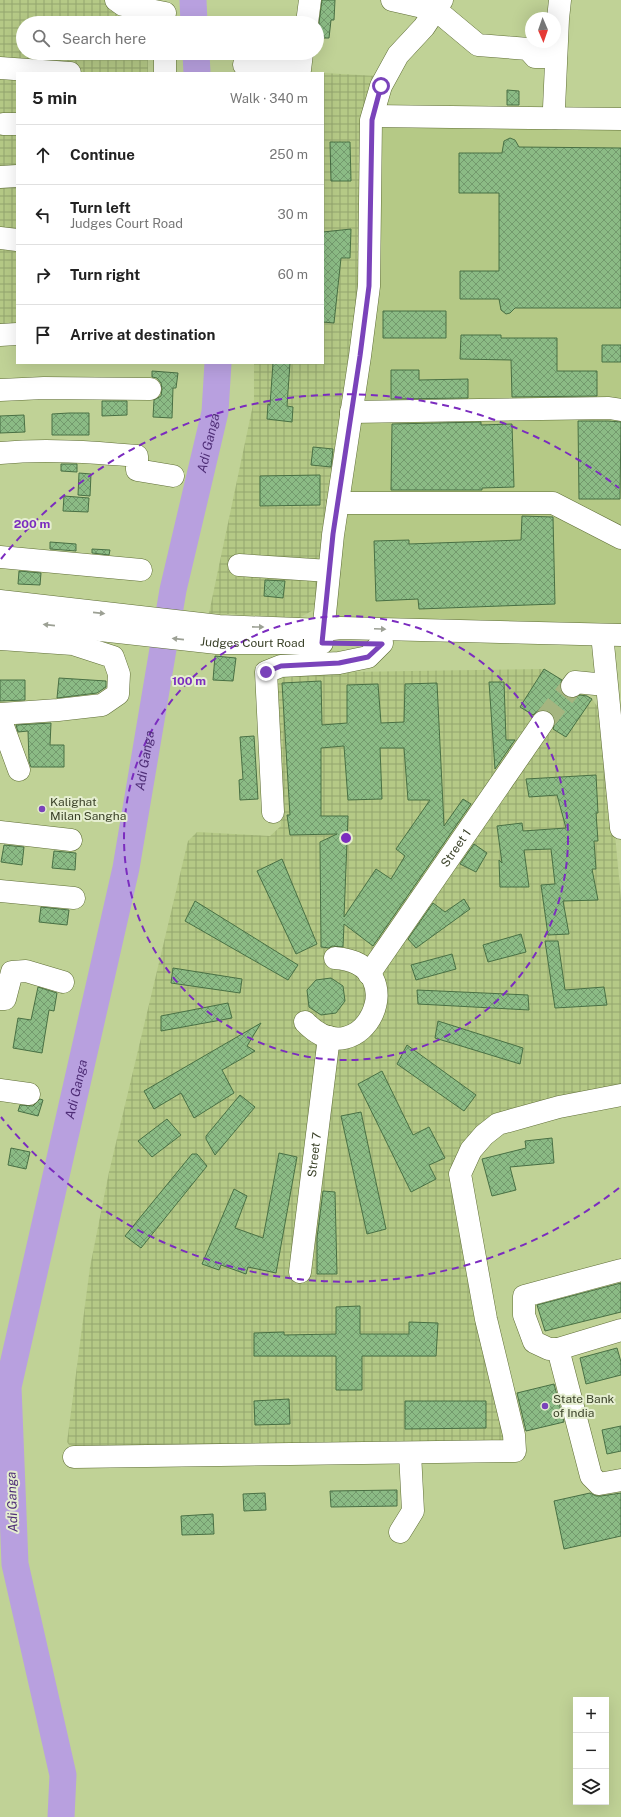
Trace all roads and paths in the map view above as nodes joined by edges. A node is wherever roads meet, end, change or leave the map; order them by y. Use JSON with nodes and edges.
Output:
{"nodes":[{"id":1,"x":116,"y":0,"type":"edge"},
{"id":2,"x":310,"y":0,"type":"edge"},
{"id":3,"x":392,"y":0,"type":"edge"},
{"id":4,"x":560,"y":0,"type":"edge"},
{"id":5,"x":439,"y":5,"type":"edge"},
{"id":6,"x":166,"y":12,"type":"edge"},
{"id":7,"x":308,"y":16,"type":"edge"},
{"id":8,"x":556,"y":57,"type":"junction"},
{"id":9,"x":165,"y":60,"type":"edge"},
{"id":10,"x":301,"y":60,"type":"edge"},
{"id":11,"x":244,"y":65,"type":"dead end"},
{"id":12,"x":0,"y":68,"type":"edge"},
{"id":13,"x":38,"y":72,"type":"edge"},
{"id":14,"x":165,"y":72,"type":"edge"},
{"id":15,"x":372,"y":116,"type":"junction"},
{"id":16,"x":555,"y":118,"type":"junction"},
{"id":17,"x":621,"y":119,"type":"edge"},
{"id":18,"x":16,"y":176,"type":"edge"},
{"id":19,"x":0,"y":177,"type":"edge"},
{"id":20,"x":0,"y":238,"type":"edge"},
{"id":21,"x":16,"y":240,"type":"edge"},
{"id":22,"x":16,"y":334,"type":"edge"},
{"id":23,"x":0,"y":335,"type":"edge"},
{"id":24,"x":150,"y":389,"type":"dead end"},
{"id":25,"x":0,"y":390,"type":"edge"},
{"id":26,"x":621,"y":410,"type":"edge"},
{"id":27,"x":351,"y":412,"type":"junction"},
{"id":28,"x":0,"y":453,"type":"edge"},
{"id":29,"x":173,"y":476,"type":"dead end"},
{"id":30,"x":338,"y":503,"type":"junction"},
{"id":31,"x":621,"y":538,"type":"edge"},
{"id":32,"x":0,"y":557,"type":"edge"},
{"id":33,"x":240,"y":565,"type":"dead end"},
{"id":34,"x":141,"y":570,"type":"dead end"},
{"id":35,"x":329,"y":571,"type":"junction"},
{"id":36,"x":1,"y":607,"type":"edge"},
{"id":37,"x":329,"y":634,"type":"junction"},
{"id":38,"x":0,"y":639,"type":"edge"},
{"id":39,"x":615,"y":641,"type":"edge"},
{"id":40,"x":382,"y":644,"type":"junction"},
{"id":41,"x":606,"y":685,"type":"junction"},
{"id":42,"x":572,"y":686,"type":"tunnel mouth"},
{"id":43,"x":0,"y":714,"type":"edge"},
{"id":44,"x":0,"y":718,"type":"edge"},
{"id":45,"x":543,"y":722,"type":"tunnel mouth"},
{"id":46,"x":19,"y":770,"type":"dead end"},
{"id":47,"x":618,"y":776,"type":"edge"},
{"id":48,"x":272,"y":812,"type":"dead end"},
{"id":49,"x":621,"y":828,"type":"edge"},
{"id":50,"x":0,"y":832,"type":"edge"},
{"id":51,"x":71,"y":840,"type":"dead end"},
{"id":52,"x":0,"y":891,"type":"edge"},
{"id":53,"x":74,"y":898,"type":"dead end"},
{"id":54,"x":335,"y":958,"type":"dead end"},
{"id":55,"x":369,"y":974,"type":"junction"},
{"id":56,"x":63,"y":982,"type":"dead end"},
{"id":57,"x":0,"y":999,"type":"edge"},
{"id":58,"x":305,"y":1022,"type":"dead end"},
{"id":59,"x":329,"y":1037,"type":"junction"},
{"id":60,"x":0,"y":1090,"type":"edge"},
{"id":61,"x":29,"y":1094,"type":"dead end"},
{"id":62,"x":621,"y":1095,"type":"edge"},
{"id":63,"x":621,"y":1270,"type":"edge"},
{"id":64,"x":300,"y":1272,"type":"dead end"},
{"id":65,"x":621,"y":1330,"type":"edge"},
{"id":66,"x":558,"y":1348,"type":"junction"},
{"id":67,"x":410,"y":1452,"type":"junction"},
{"id":68,"x":74,"y":1457,"type":"dead end"},
{"id":69,"x":621,"y":1480,"type":"edge"},
{"id":70,"x":400,"y":1532,"type":"dead end"}],
"edges":[{"from":1,"to":6,"type":"street"},
{"from":2,"to":7,"type":"street"},
{"from":3,"to":5,"type":"street"},
{"from":4,"to":8,"type":"street"},
{"from":5,"to":8,"type":"street"},
{"from":5,"to":15,"type":"street"},
{"from":8,"to":16,"type":"street"},
{"from":9,"to":14,"type":"street"},
{"from":10,"to":11,"type":"street"},
{"from":12,"to":13,"type":"street"},
{"from":15,"to":16,"type":"street"},
{"from":15,"to":27,"type":"street"},
{"from":16,"to":17,"type":"street"},
{"from":18,"to":19,"type":"street"},
{"from":20,"to":21,"type":"street"},
{"from":22,"to":23,"type":"street"},
{"from":24,"to":25,"type":"street"},
{"from":26,"to":27,"type":"street"},
{"from":27,"to":30,"type":"street"},
{"from":28,"to":29,"type":"street"},
{"from":30,"to":31,"type":"street"},
{"from":30,"to":35,"type":"street"},
{"from":32,"to":34,"type":"street"},
{"from":33,"to":35,"type":"street"},
{"from":35,"to":37,"type":"street"},
{"from":36,"to":37,"type":"street","name":"Judges Court Road"},
{"from":37,"to":39,"type":"street","one_way":true},
{"from":37,"to":40,"type":"street","name":"Judges Court Road"},
{"from":38,"to":43,"type":"street"},
{"from":39,"to":40,"type":"street","name":"Judges Court Road"},
{"from":39,"to":41,"type":"street"},
{"from":40,"to":48,"type":"street"},
{"from":41,"to":42,"type":"street"},
{"from":41,"to":47,"type":"street"},
{"from":44,"to":46,"type":"street"},
{"from":45,"to":55,"type":"street","name":"Street 1"},
{"from":47,"to":49,"type":"street"},
{"from":50,"to":51,"type":"street"},
{"from":52,"to":53,"type":"street"},
{"from":54,"to":55,"type":"street"},
{"from":55,"to":59,"type":"street"},
{"from":56,"to":57,"type":"street"},
{"from":58,"to":59,"type":"street"},
{"from":59,"to":64,"type":"street","name":"Street 7"},
{"from":60,"to":61,"type":"street"},
{"from":62,"to":67,"type":"street"},
{"from":63,"to":66,"type":"street"},
{"from":65,"to":66,"type":"street"},
{"from":66,"to":69,"type":"street"},
{"from":67,"to":68,"type":"street"},
{"from":67,"to":70,"type":"street"}]}
